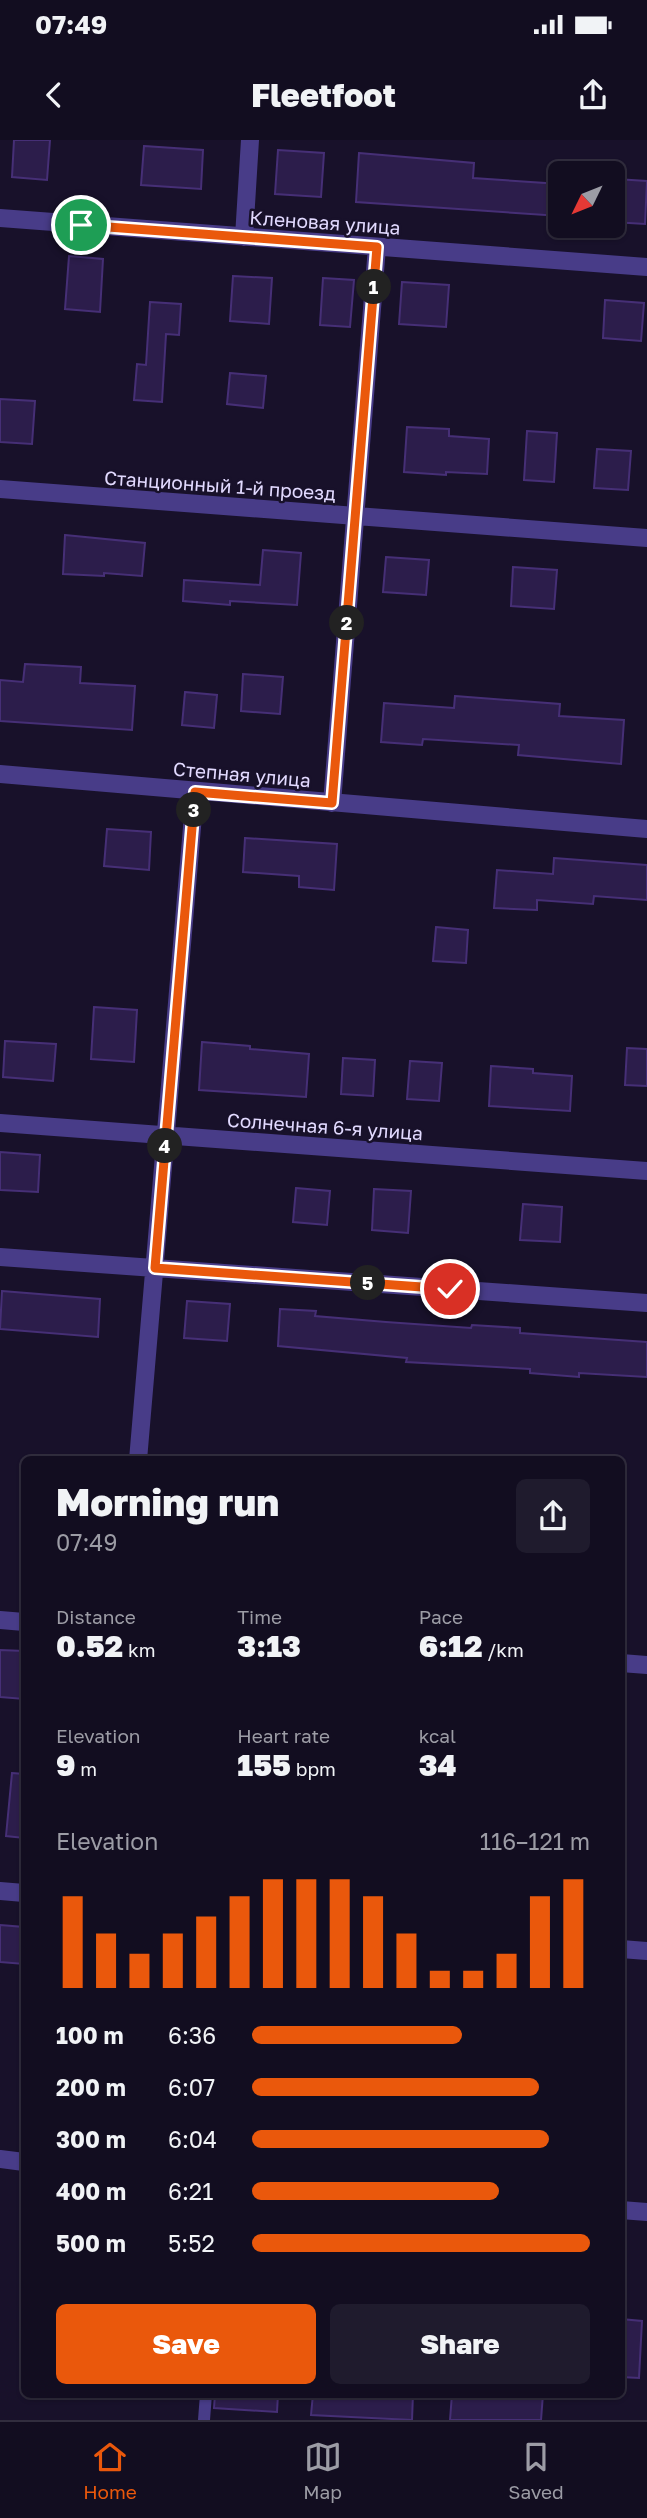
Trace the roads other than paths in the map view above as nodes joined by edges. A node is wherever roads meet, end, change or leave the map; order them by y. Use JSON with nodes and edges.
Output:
{"nodes":[{"id":1,"x":250,"y":140,"type":"edge"},
{"id":2,"x":0,"y":218,"type":"edge"},
{"id":3,"x":244,"y":237,"type":"junction"},
{"id":4,"x":377,"y":247,"type":"junction"},
{"id":5,"x":647,"y":267,"type":"edge"},
{"id":6,"x":0,"y":489,"type":"edge"},
{"id":7,"x":355,"y":516,"type":"junction"},
{"id":8,"x":647,"y":538,"type":"edge"},
{"id":9,"x":0,"y":774,"type":"edge"},
{"id":10,"x":195,"y":792,"type":"junction"},
{"id":11,"x":332,"y":803,"type":"junction"},
{"id":12,"x":647,"y":829,"type":"edge"},
{"id":13,"x":0,"y":1123,"type":"edge"},
{"id":14,"x":166,"y":1135,"type":"junction"},
{"id":15,"x":647,"y":1171,"type":"edge"},
{"id":16,"x":0,"y":1257,"type":"edge"},
{"id":17,"x":155,"y":1268,"type":"junction"},
{"id":18,"x":647,"y":1303,"type":"edge"},
{"id":19,"x":138,"y":1456,"type":"edge"},
{"id":20,"x":0,"y":1620,"type":"edge"},
{"id":21,"x":21,"y":1622,"type":"edge"},
{"id":22,"x":625,"y":1663,"type":"edge"},
{"id":23,"x":647,"y":1665,"type":"edge"},
{"id":24,"x":0,"y":1891,"type":"edge"},
{"id":25,"x":21,"y":1893,"type":"edge"},
{"id":26,"x":625,"y":1949,"type":"edge"},
{"id":27,"x":647,"y":1951,"type":"edge"},
{"id":28,"x":0,"y":2160,"type":"edge"},
{"id":29,"x":21,"y":2162,"type":"edge"},
{"id":30,"x":625,"y":2210,"type":"edge"},
{"id":31,"x":647,"y":2212,"type":"edge"},
{"id":32,"x":206,"y":2398,"type":"edge"},
{"id":33,"x":204,"y":2420,"type":"edge"}],
"edges":[{"from":1,"to":3,"type":"street"},
{"from":2,"to":3,"type":"street","name":"Кленовая улица"},
{"from":3,"to":4,"type":"street","name":"Кленовая улица"},
{"from":4,"to":5,"type":"street","name":"Кленовая улица"},
{"from":4,"to":7,"type":"street"},
{"from":6,"to":7,"type":"street","name":"Станционный 1-й проезд"},
{"from":7,"to":8,"type":"street","name":"Станционный 1-й проезд"},
{"from":7,"to":11,"type":"street"},
{"from":9,"to":10,"type":"street","name":"Степная улица"},
{"from":10,"to":11,"type":"street","name":"Степная улица"},
{"from":10,"to":14,"type":"street"},
{"from":11,"to":12,"type":"street","name":"Степная улица"},
{"from":13,"to":14,"type":"street","name":"Солнечная 6-я улица"},
{"from":14,"to":15,"type":"street","name":"Солнечная 6-я улица"},
{"from":14,"to":17,"type":"street"},
{"from":16,"to":17,"type":"street"},
{"from":17,"to":18,"type":"street"},
{"from":17,"to":19,"type":"street"},
{"from":20,"to":21,"type":"street"},
{"from":22,"to":23,"type":"street"},
{"from":24,"to":25,"type":"street"},
{"from":26,"to":27,"type":"street"},
{"from":28,"to":29,"type":"street"},
{"from":30,"to":31,"type":"street"},
{"from":32,"to":33,"type":"lane"}]}
